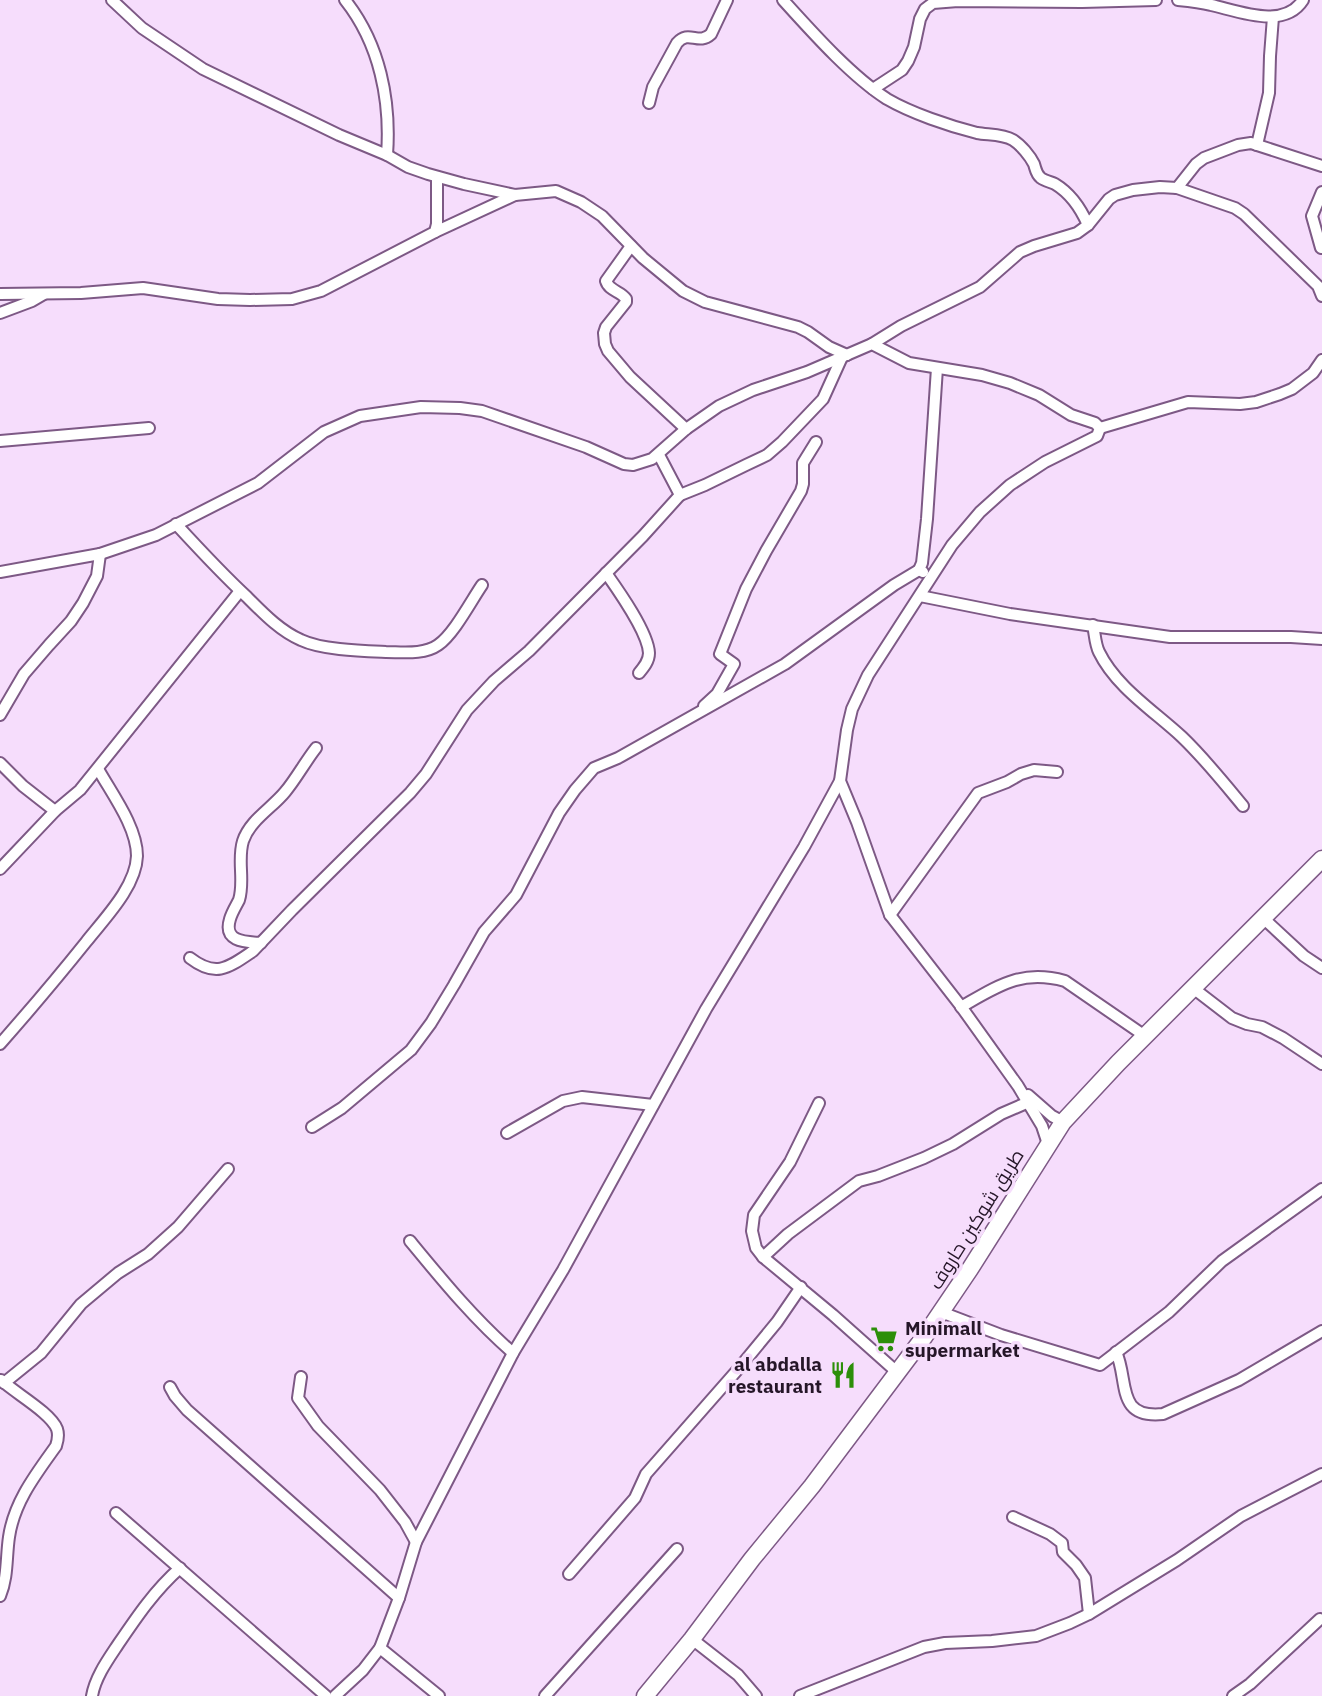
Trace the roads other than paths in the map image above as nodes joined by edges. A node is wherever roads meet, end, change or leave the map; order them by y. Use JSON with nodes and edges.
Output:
{"nodes":[{"id":1,"x":112,"y":0,"type":"edge"},
{"id":2,"x":345,"y":0,"type":"edge"},
{"id":3,"x":727,"y":0,"type":"edge"},
{"id":4,"x":783,"y":0,"type":"edge"},
{"id":5,"x":1156,"y":0,"type":"edge"},
{"id":6,"x":1178,"y":0,"type":"edge"},
{"id":7,"x":1303,"y":0,"type":"edge"},
{"id":8,"x":1273,"y":16,"type":"junction"},
{"id":9,"x":873,"y":89,"type":"junction"},
{"id":10,"x":649,"y":103,"type":"dead end"},
{"id":11,"x":1257,"y":145,"type":"junction"},
{"id":12,"x":387,"y":155,"type":"junction"},
{"id":13,"x":1322,"y":166,"type":"edge"},
{"id":14,"x":437,"y":177,"type":"junction"},
{"id":15,"x":1177,"y":188,"type":"junction"},
{"id":16,"x":1322,"y":192,"type":"edge"},
{"id":17,"x":516,"y":195,"type":"junction"},
{"id":18,"x":1088,"y":225,"type":"junction"},
{"id":19,"x":435,"y":232,"type":"junction"},
{"id":20,"x":631,"y":246,"type":"junction"},
{"id":21,"x":1321,"y":248,"type":"edge"},
{"id":22,"x":46,"y":293,"type":"junction"},
{"id":23,"x":0,"y":294,"type":"edge"},
{"id":24,"x":1322,"y":296,"type":"edge"},
{"id":25,"x":0,"y":313,"type":"edge"},
{"id":26,"x":872,"y":344,"type":"junction"},
{"id":27,"x":844,"y":356,"type":"junction"},
{"id":28,"x":1322,"y":360,"type":"edge"},
{"id":29,"x":937,"y":369,"type":"junction"},
{"id":30,"x":149,"y":428,"type":"dead end"},
{"id":31,"x":1100,"y":428,"type":"junction"},
{"id":32,"x":686,"y":429,"type":"junction"},
{"id":33,"x":0,"y":441,"type":"edge"},
{"id":34,"x":816,"y":442,"type":"dead end"},
{"id":35,"x":659,"y":454,"type":"junction"},
{"id":36,"x":680,"y":495,"type":"junction"},
{"id":37,"x":176,"y":524,"type":"junction"},
{"id":38,"x":100,"y":554,"type":"junction"},
{"id":39,"x":919,"y":570,"type":"junction"},
{"id":40,"x":0,"y":572,"type":"edge"},
{"id":41,"x":606,"y":573,"type":"junction"},
{"id":42,"x":932,"y":577,"type":"junction"},
{"id":43,"x":482,"y":584,"type":"dead end"},
{"id":44,"x":240,"y":591,"type":"junction"},
{"id":45,"x":920,"y":596,"type":"junction"},
{"id":46,"x":1093,"y":625,"type":"junction"},
{"id":47,"x":1322,"y":639,"type":"edge"},
{"id":48,"x":639,"y":673,"type":"dead end"},
{"id":49,"x":0,"y":715,"type":"edge"},
{"id":50,"x":694,"y":716,"type":"junction"},
{"id":51,"x":316,"y":748,"type":"dead end"},
{"id":52,"x":0,"y":763,"type":"edge"},
{"id":53,"x":97,"y":769,"type":"junction"},
{"id":54,"x":1057,"y":772,"type":"dead end"},
{"id":55,"x":840,"y":781,"type":"junction"},
{"id":56,"x":1243,"y":806,"type":"dead end"},
{"id":57,"x":55,"y":811,"type":"junction"},
{"id":58,"x":1322,"y":859,"type":"edge"},
{"id":59,"x":0,"y":869,"type":"edge"},
{"id":60,"x":890,"y":915,"type":"junction"},
{"id":61,"x":1262,"y":918,"type":"junction"},
{"id":62,"x":261,"y":943,"type":"junction"},
{"id":63,"x":190,"y":958,"type":"dead end"},
{"id":64,"x":1322,"y":968,"type":"edge"},
{"id":65,"x":1193,"y":988,"type":"junction"},
{"id":66,"x":961,"y":1007,"type":"junction"},
{"id":67,"x":1145,"y":1036,"type":"junction"},
{"id":68,"x":0,"y":1044,"type":"edge"},
{"id":69,"x":1322,"y":1064,"type":"edge"},
{"id":70,"x":1030,"y":1101,"type":"junction"},
{"id":71,"x":819,"y":1103,"type":"dead end"},
{"id":72,"x":653,"y":1105,"type":"junction"},
{"id":73,"x":1063,"y":1122,"type":"junction"},
{"id":74,"x":312,"y":1127,"type":"dead end"},
{"id":75,"x":507,"y":1133,"type":"dead end"},
{"id":76,"x":1048,"y":1144,"type":"junction"},
{"id":77,"x":228,"y":1169,"type":"dead end"},
{"id":78,"x":1322,"y":1189,"type":"edge"},
{"id":79,"x":411,"y":1241,"type":"dead end"},
{"id":80,"x":763,"y":1257,"type":"junction"},
{"id":81,"x":801,"y":1287,"type":"junction"},
{"id":82,"x":941,"y":1312,"type":"junction"},
{"id":83,"x":1322,"y":1331,"type":"edge"},
{"id":84,"x":1116,"y":1352,"type":"junction"},
{"id":85,"x":513,"y":1353,"type":"junction"},
{"id":86,"x":898,"y":1373,"type":"junction"},
{"id":87,"x":301,"y":1377,"type":"dead end"},
{"id":88,"x":2,"y":1381,"type":"edge"},
{"id":89,"x":170,"y":1387,"type":"dead end"},
{"id":90,"x":1322,"y":1474,"type":"edge"},
{"id":91,"x":116,"y":1513,"type":"dead end"},
{"id":92,"x":1013,"y":1517,"type":"dead end"},
{"id":93,"x":416,"y":1542,"type":"junction"},
{"id":94,"x":677,"y":1549,"type":"dead end"},
{"id":95,"x":180,"y":1568,"type":"junction"},
{"id":96,"x":569,"y":1574,"type":"dead end"},
{"id":97,"x":0,"y":1596,"type":"edge"},
{"id":98,"x":399,"y":1598,"type":"junction"},
{"id":99,"x":1089,"y":1614,"type":"junction"},
{"id":100,"x":1320,"y":1619,"type":"dead end"},
{"id":101,"x":692,"y":1639,"type":"junction"},
{"id":102,"x":380,"y":1648,"type":"junction"},
{"id":103,"x":92,"y":1696,"type":"edge"},
{"id":104,"x":326,"y":1696,"type":"edge"},
{"id":105,"x":335,"y":1696,"type":"edge"},
{"id":106,"x":439,"y":1696,"type":"edge"},
{"id":107,"x":545,"y":1696,"type":"edge"},
{"id":108,"x":645,"y":1696,"type":"edge"},
{"id":109,"x":756,"y":1696,"type":"edge"},
{"id":110,"x":800,"y":1696,"type":"edge"},
{"id":111,"x":1233,"y":1696,"type":"edge"}],
"edges":[{"from":1,"to":12,"type":"street"},
{"from":2,"to":12,"type":"street"},
{"from":3,"to":10,"type":"street"},
{"from":4,"to":9,"type":"street"},
{"from":5,"to":9,"type":"street"},
{"from":6,"to":8,"type":"street"},
{"from":7,"to":8,"type":"street"},
{"from":8,"to":11,"type":"street"},
{"from":9,"to":18,"type":"street"},
{"from":11,"to":13,"type":"street"},
{"from":11,"to":15,"type":"street"},
{"from":12,"to":14,"type":"street"},
{"from":14,"to":17,"type":"street"},
{"from":14,"to":19,"type":"street"},
{"from":15,"to":18,"type":"street"},
{"from":15,"to":24,"type":"street"},
{"from":16,"to":21,"type":"street"},
{"from":17,"to":19,"type":"street"},
{"from":17,"to":20,"type":"street"},
{"from":18,"to":26,"type":"street"},
{"from":19,"to":22,"type":"street"},
{"from":20,"to":27,"type":"street"},
{"from":20,"to":32,"type":"street"},
{"from":22,"to":23,"type":"street"},
{"from":22,"to":25,"type":"street"},
{"from":26,"to":27,"type":"street"},
{"from":26,"to":29,"type":"street"},
{"from":27,"to":32,"type":"street"},
{"from":27,"to":36,"type":"street"},
{"from":28,"to":31,"type":"street"},
{"from":29,"to":31,"type":"street"},
{"from":29,"to":39,"type":"street"},
{"from":30,"to":33,"type":"street"},
{"from":31,"to":42,"type":"street"},
{"from":32,"to":35,"type":"street"},
{"from":34,"to":50,"type":"street"},
{"from":35,"to":36,"type":"street"},
{"from":35,"to":37,"type":"street"},
{"from":36,"to":41,"type":"street"},
{"from":37,"to":38,"type":"street"},
{"from":37,"to":44,"type":"street"},
{"from":38,"to":40,"type":"street"},
{"from":38,"to":49,"type":"street"},
{"from":39,"to":42,"type":"street"},
{"from":39,"to":50,"type":"street"},
{"from":41,"to":48,"type":"street"},
{"from":41,"to":62,"type":"street"},
{"from":42,"to":45,"type":"street"},
{"from":43,"to":44,"type":"street"},
{"from":44,"to":53,"type":"street"},
{"from":45,"to":46,"type":"street"},
{"from":45,"to":55,"type":"street"},
{"from":46,"to":47,"type":"street"},
{"from":46,"to":56,"type":"street"},
{"from":50,"to":74,"type":"street"},
{"from":51,"to":62,"type":"street"},
{"from":52,"to":57,"type":"street"},
{"from":53,"to":57,"type":"street"},
{"from":53,"to":68,"type":"street"},
{"from":54,"to":60,"type":"street"},
{"from":55,"to":60,"type":"street"},
{"from":55,"to":72,"type":"street"},
{"from":57,"to":59,"type":"street"},
{"from":58,"to":61,"type":"main road","name":"طريق شوكين حاروف"},
{"from":60,"to":66,"type":"street"},
{"from":61,"to":64,"type":"street"},
{"from":61,"to":65,"type":"main road","name":"طريق شوكين حاروف"},
{"from":62,"to":63,"type":"street"},
{"from":65,"to":67,"type":"main road","name":"طريق شوكين حاروف"},
{"from":65,"to":69,"type":"street"},
{"from":66,"to":67,"type":"street"},
{"from":66,"to":70,"type":"street"},
{"from":67,"to":73,"type":"main road","name":"طريق شوكين حاروف"},
{"from":70,"to":73,"type":"street"},
{"from":70,"to":76,"type":"street"},
{"from":70,"to":80,"type":"street"},
{"from":71,"to":80,"type":"street"},
{"from":72,"to":75,"type":"street"},
{"from":72,"to":85,"type":"street"},
{"from":73,"to":76,"type":"main road","name":"طريق شوكين حاروف"},
{"from":76,"to":82,"type":"main road","name":"طريق شوكين حاروف"},
{"from":77,"to":88,"type":"street"},
{"from":78,"to":84,"type":"street"},
{"from":79,"to":85,"type":"street"},
{"from":80,"to":81,"type":"street"},
{"from":81,"to":86,"type":"street"},
{"from":81,"to":96,"type":"street"},
{"from":82,"to":84,"type":"street"},
{"from":82,"to":86,"type":"main road","name":"طريق شوكين حاروف"},
{"from":83,"to":84,"type":"street"},
{"from":85,"to":93,"type":"street"},
{"from":86,"to":101,"type":"main road","name":"طريق شوكين حاروف"},
{"from":87,"to":93,"type":"street"},
{"from":88,"to":97,"type":"street"},
{"from":89,"to":98,"type":"street"},
{"from":90,"to":99,"type":"street"},
{"from":91,"to":95,"type":"street"},
{"from":92,"to":99,"type":"street"},
{"from":93,"to":98,"type":"street"},
{"from":94,"to":107,"type":"street"},
{"from":95,"to":103,"type":"street"},
{"from":95,"to":104,"type":"street"},
{"from":98,"to":102,"type":"street"},
{"from":99,"to":110,"type":"street"},
{"from":100,"to":111,"type":"street"},
{"from":101,"to":108,"type":"main road","name":"طريق شوكين حاروف"},
{"from":101,"to":109,"type":"street"},
{"from":102,"to":105,"type":"street"},
{"from":102,"to":106,"type":"street"}]}
